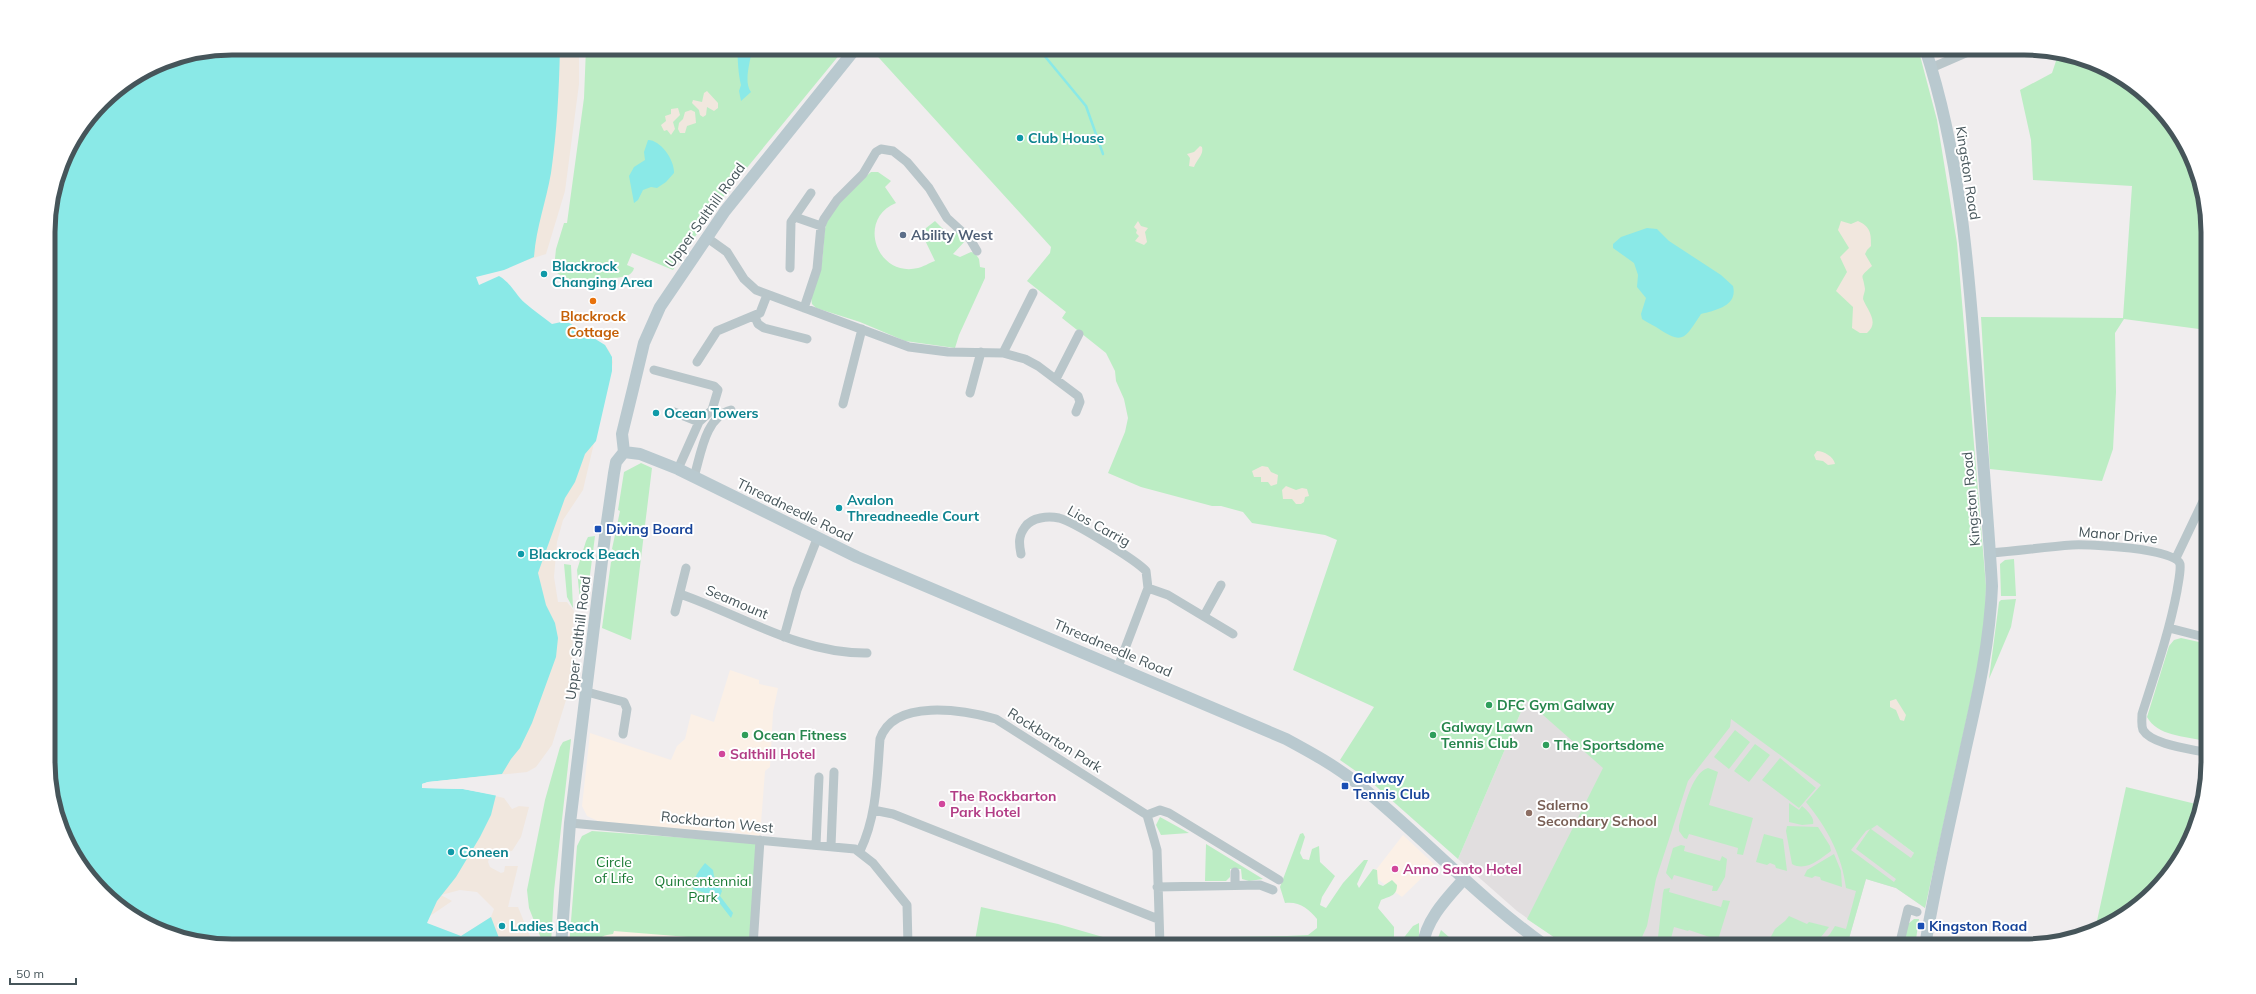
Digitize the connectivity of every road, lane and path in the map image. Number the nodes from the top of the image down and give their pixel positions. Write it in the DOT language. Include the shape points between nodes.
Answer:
graph roads {
  1 [pos="850,55"];
  2 [pos="1926,55"];
  3 [pos="1961,55"];
  4 [pos="1931,68"];
  5 [pos="811,193"];
  6 [pos="795,217"];
  7 [pos="821,226"];
  8 [pos="706,236"];
  9 [pos="977,251"];
  10 [pos="790,268"];
  11 [pos="1033,293"];
  12 [pos="767,295"];
  13 [pos="804,308"];
  14 [pos="755,317"];
  15 [pos="862,329"];
  16 [pos="1079,334"];
  17 [pos="807,338"];
  18 [pos="981,352"];
  19 [pos="1003,353"];
  20 [pos="697,362"];
  21 [pos="654,370"];
  22 [pos="1056,379"];
  23 [pos="970,393"];
  24 [pos="843,404"];
  25 [pos="730,410"];
  26 [pos="674,412"];
  27 [pos="1076,412"];
  28 [pos="699,422"];
  29 [pos="624,452"];
  30 [pos="678,469"];
  31 [pos="694,477"];
  32 [pos="2201,506"];
  33 [pos="817,539"];
  34 [pos="1990,553"];
  35 [pos="1022,554"];
  36 [pos="2176,558"];
  37 [pos="686,568"];
  38 [pos="1221,585"];
  39 [pos="1148,588"];
  40 [pos="680,594"];
  41 [pos="675,612"];
  42 [pos="1204,616"];
  43 [pos="2169,628"];
  44 [pos="1233,634"];
  45 [pos="2201,636"];
  46 [pos="784,637"];
  47 [pos="867,653"];
  48 [pos="1118,667"];
  49 [pos="587,692"];
  50 [pos="623,734"];
  51 [pos="2201,751"];
  52 [pos="834,772"];
  53 [pos="819,777"];
  54 [pos="873,810"];
  55 [pos="1147,815"];
  56 [pos="570,823"];
  57 [pos="760,840"];
  58 [pos="816,845"];
  59 [pos="831,846"];
  60 [pos="860,851"];
  61 [pos="1235,872"];
  62 [pos="1464,879"];
  63 [pos="1278,880"];
  64 [pos="1235,885"];
  65 [pos="1157,887"];
  66 [pos="1274,890"];
  67 [pos="1917,912"];
  68 [pos="1158,919"];
  69 [pos="562,939"];
  70 [pos="753,939"];
  71 [pos="908,939"];
  72 [pos="1160,939"];
  73 [pos="1425,939"];
  74 [pos="1537,939"];
  75 [pos="1901,939"];
  76 [pos="1926,939"];
  1 -- 8 [label="main road, Upper Salthill Road" via="754,172"];
  2 -- 4 [label="main road, Kingston Road"];
  3 -- 4 [label="street"];
  4 -- 34 [label="main road, Kingston Road" via="1948,142 1962,229 1975,354"];
  5 -- 6 [label="street"];
  6 -- 7 [label="street"];
  6 -- 10 [label="street" via="790,229"];
  7 -- 9 [label="street" via="837,200 862,174 876,152 887,149 899,154 907,162 929,188 947,218 970,239"];
  7 -- 13 [label="street" via="817,269"];
  8 -- 12 [label="street" via="727,252 751,287"];
  8 -- 29 [label="main road, Upper Salthill Road" via="650,329 622,434"];
  11 -- 19 [label="street"];
  12 -- 13 [label="street"];
  12 -- 14 [label="street" via="763,308"];
  13 -- 15 [label="street"];
  14 -- 17 [label="street" via="758,324 764,328"];
  14 -- 20 [label="street" via="717,331"];
  15 -- 18 [label="street" via="898,344 918,349"];
  15 -- 24 [label="street"];
  16 -- 22 [label="street"];
  18 -- 19 [label="street"];
  18 -- 23 [label="street"];
  19 -- 22 [label="street" via="1031,362"];
  21 -- 28 [label="street" via="714,386 718,390 712,410"];
  22 -- 27 [label="street" via="1080,398"];
  25 -- 31 [label="street" via="720,413 712,422"];
  26 -- 28 [label="street"];
  28 -- 30 [label="street"];
  29 -- 30 [label="main road, Threadneedle Road" via="640,454"];
  29 -- 49 [label="main road, Upper Salthill Road" via="616,462 612,483"];
  30 -- 31 [label="main road, Threadneedle Road"];
  31 -- 33 [label="main road, Threadneedle Road"];
  32 -- 36 [label="street"];
  33 -- 46 [label="street, Seamount" via="797,590"];
  33 -- 48 [label="main road, Threadneedle Road"];
  34 -- 36 [label="street, Manor Drive" via="2093,545 2158,552"];
  34 -- 76 [label="main road, Kingston Road" via="1992,586 1988,639"];
  35 -- 39 [label="street, Lios Carrig" via="1019,540 1025,526 1040,518 1060,518 1139,564 1146,572"];
  36 -- 43 [label="street" via="2180,563"];
  37 -- 40 [label="street"];
  38 -- 42 [label="street"];
  39 -- 42 [label="street" via="1162,592"];
  39 -- 48 [label="street"];
  40 -- 41 [label="street"];
  40 -- 46 [label="street, Seamount" via="725,610"];
  42 -- 44 [label="street"];
  43 -- 45 [label="street"];
  43 -- 51 [label="street" via="2141,724 2150,737"];
  46 -- 47 [label="street, Seamount" via="814,646"];
  48 -- 62 [label="main road, Threadneedle Road" via="1248,721 1320,758 1357,783"];
  49 -- 50 [label="street" via="624,702 627,709"];
  49 -- 56 [label="main road, Upper Salthill Road"];
  52 -- 59 [label="street"];
  53 -- 58 [label="street"];
  54 -- 55 [label="street, Rockbarton Park" via="883,730 898,717 927,710 946,710 968,712 999,721"];
  54 -- 60 [label="street, Rockbarton Park" via="870,829"];
  54 -- 68 [label="street" via="899,816"];
  55 -- 63 [label="street" via="1160,810 1169,813"];
  55 -- 65 [label="street" via="1155,840"];
  56 -- 57 [label="street, Rockbarton West"];
  56 -- 69 [label="main road, Upper Salthill Road"];
  57 -- 58 [label="street, Rockbarton West"];
  57 -- 70 [label="street"];
  58 -- 59 [label="street, Rockbarton West"];
  59 -- 60 [label="street, Rockbarton West"];
  60 -- 71 [label="street" via="873,862 907,905"];
  61 -- 64 [label="street"];
  62 -- 73 [label="main road" via="1429,925"];
  62 -- 74 [label="main road, Threadneedle Road"];
  64 -- 65 [label="street"];
  64 -- 66 [label="street" via="1260,885"];
  65 -- 68 [label="street"];
  67 -- 75 [label="street" via="1908,909"];
  68 -- 72 [label="street"];
}
